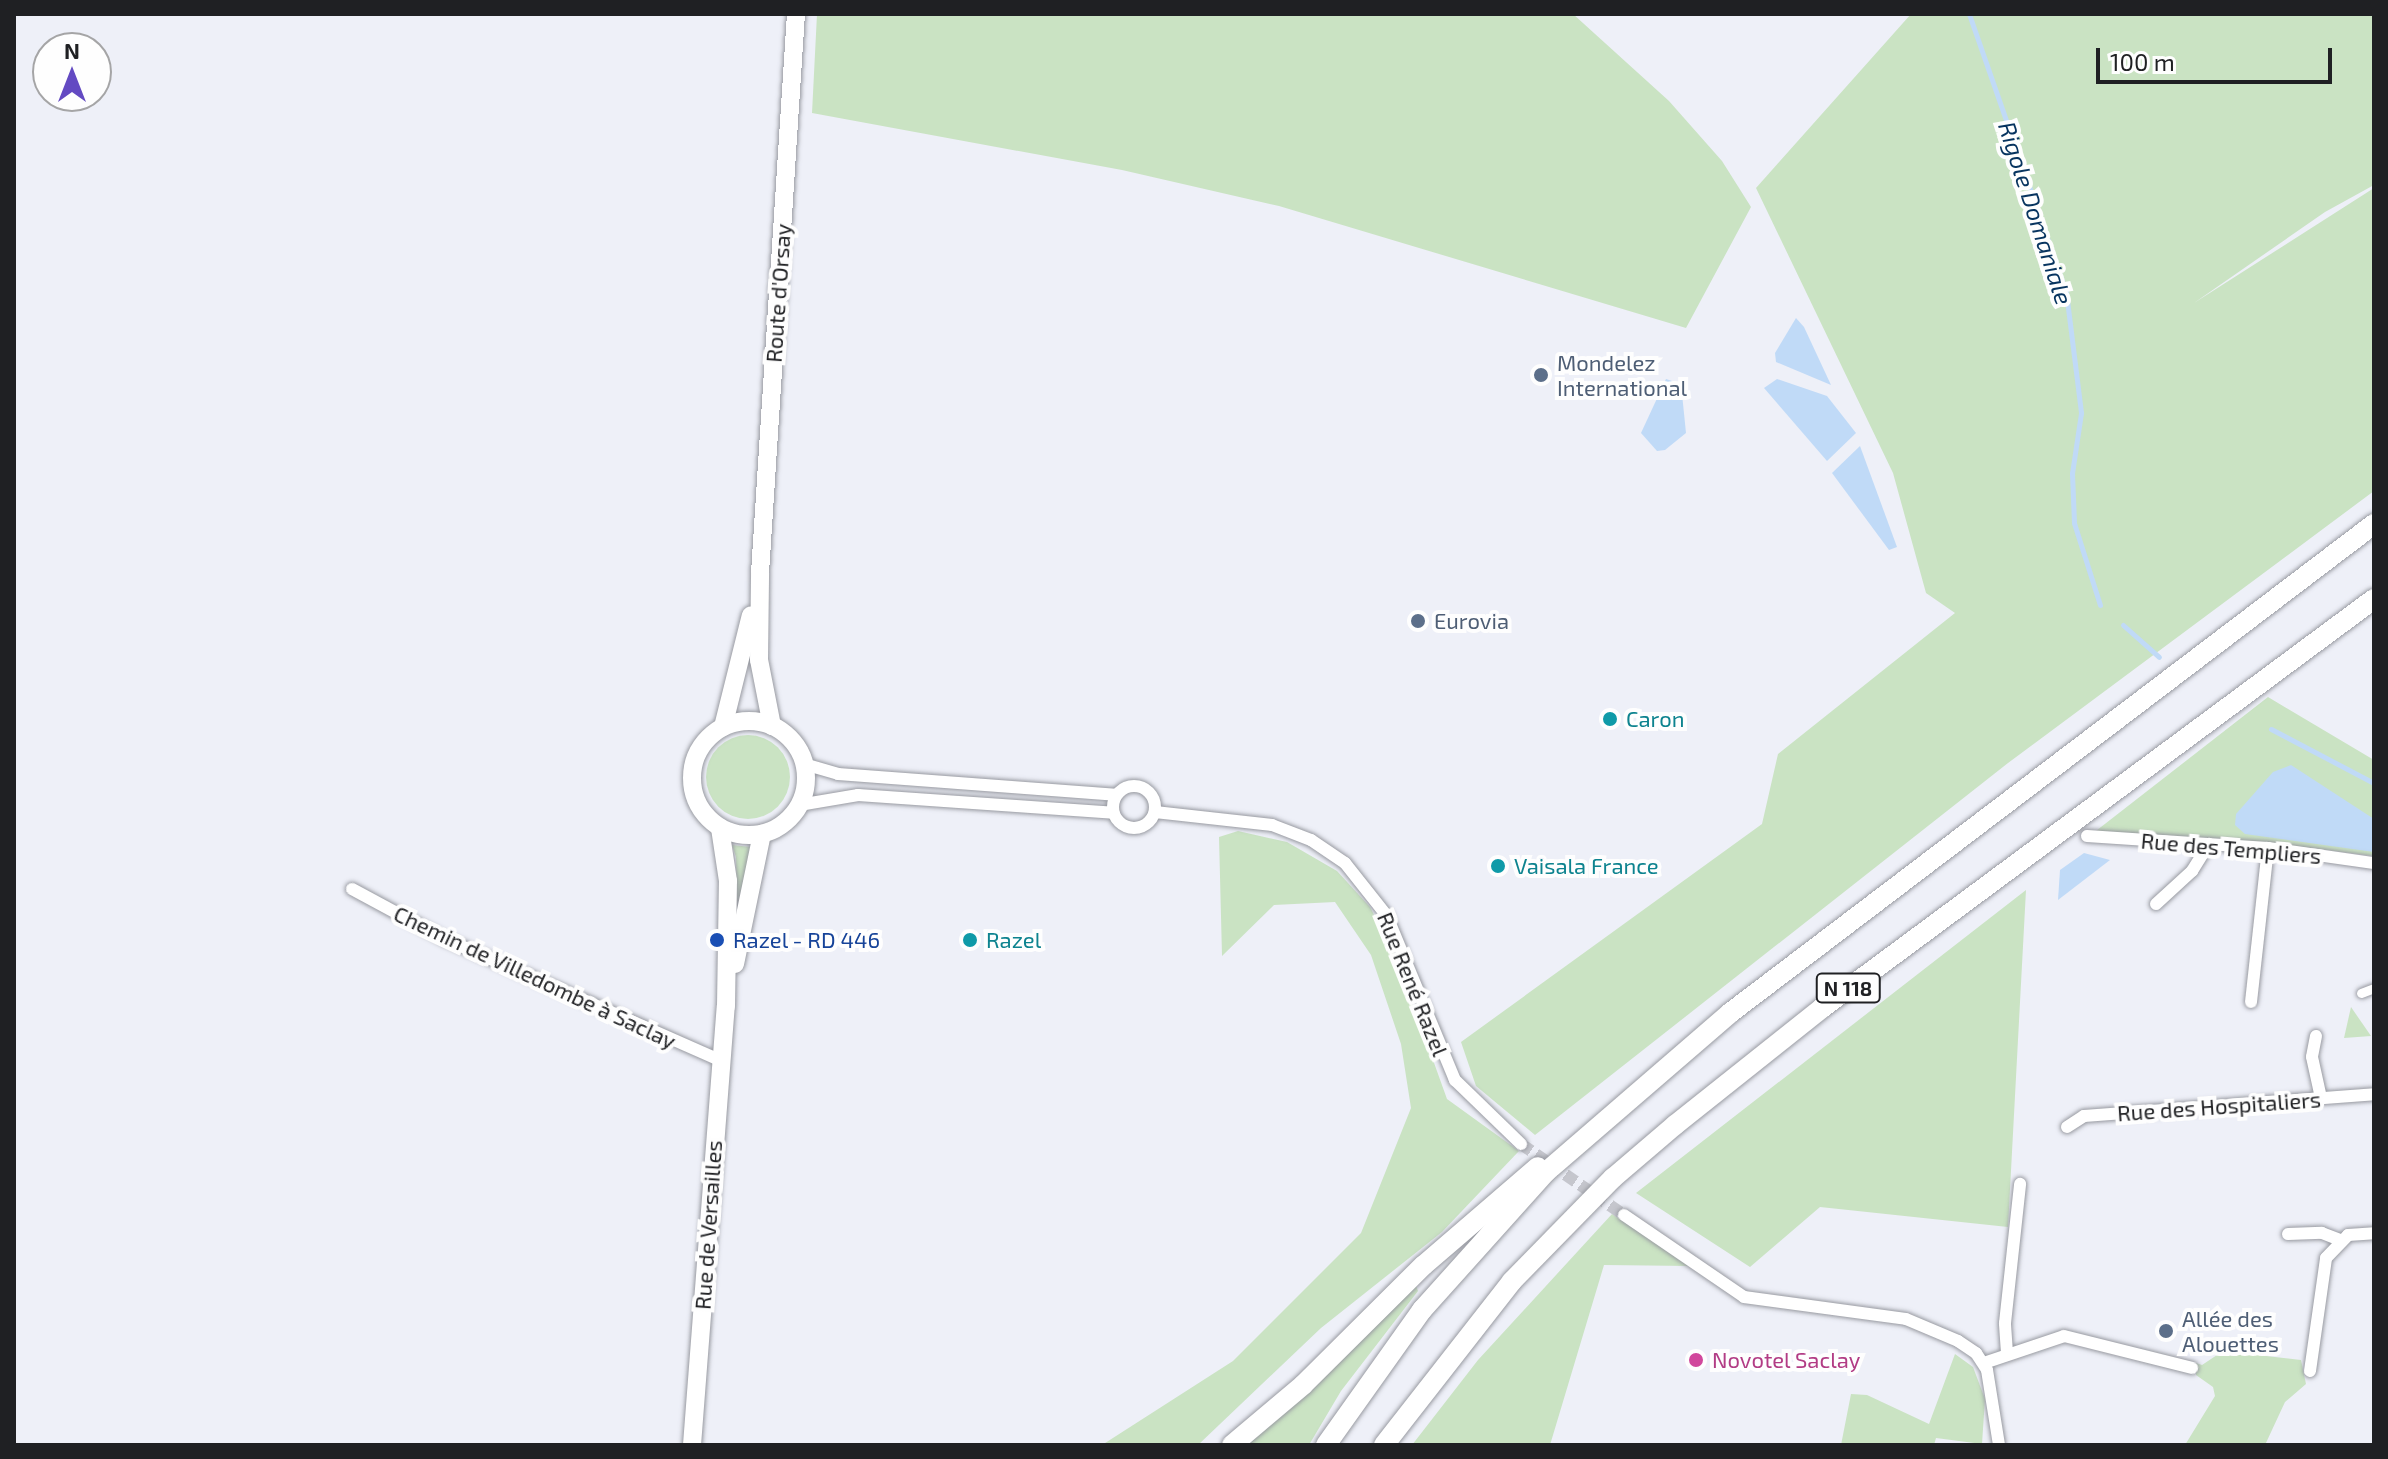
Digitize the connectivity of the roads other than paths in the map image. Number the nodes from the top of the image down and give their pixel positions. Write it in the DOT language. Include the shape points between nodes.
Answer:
graph roads {
  1 [pos="796,14"];
  2 [pos="2374,524"];
  3 [pos="760,573"];
  4 [pos="2374,599"];
  5 [pos="772,726"];
  6 [pos="723,727"];
  7 [pos="804,764"];
  8 [pos="1115,795"];
  9 [pos="799,805"];
  10 [pos="1155,812"];
  11 [pos="1113,813"];
  12 [pos="720,828"];
  13 [pos="762,834"];
  14 [pos="2087,836"];
  15 [pos="2209,844"];
  16 [pos="2268,848"];
  17 [pos="2374,863"];
  18 [pos="352,889"];
  19 [pos="2156,904"];
  20 [pos="2374,988"];
  21 [pos="2361,993"];
  22 [pos="2251,1002"];
  23 [pos="726,1006"];
  24 [pos="2316,1036"];
  25 [pos="721,1061"];
  26 [pos="2374,1094"];
  27 [pos="2321,1098"];
  28 [pos="2067,1127"];
  29 [pos="1521,1144"];
  30 [pos="1564,1157"];
  31 [pos="2020,1184"];
  32 [pos="1624,1215"];
  33 [pos="2374,1233"];
  34 [pos="2288,1234"];
  35 [pos="2340,1240"];
  36 [pos="2007,1353"];
  37 [pos="1984,1363"];
  38 [pos="2192,1368"];
  39 [pos="2310,1371"];
  40 [pos="692,1445"];
  41 [pos="1232,1445"];
  42 [pos="1326,1445"];
  43 [pos="1384,1445"];
  44 [pos="1999,1445"];
  1 -- 3 [label="main road, Route d'Orsay"];
  2 -- 30 [label="highway, N 118" via="1730,1013"];
  3 -- 5 [label="main road, Route d'Orsay" via="759,660"];
  3 -- 6 [label="main road, Route d'Orsay"];
  4 -- 43 [label="highway, N 118" via="1822,1008 1675,1125 1613,1178 1512,1281"];
  5 -- 6 [label="main road" via="739,722"];
  5 -- 7 [label="main road" via="792,741"];
  6 -- 12 [label="main road" via="700,748 691,777 698,806"];
  7 -- 8 [label="street" via="838,774"];
  7 -- 9 [label="main road"];
  8 -- 10 [label="street" via="1130,786 1143,788 1153,798"];
  8 -- 11 [label="street"];
  9 -- 11 [label="street, Rue René Razel" via="858,795"];
  9 -- 13 [label="main road" via="778,828"];
  10 -- 11 [label="street, Rue René Razel" via="1146,825 1135,829 1119,823"];
  10 -- 29 [label="street, Rue René Razel" via="1272,825 1311,840 1345,863 1371,889 1387,916 1455,1080"];
  12 -- 13 [label="main road"];
  12 -- 23 [label="main road, Rue de Versailles" via="728,881"];
  13 -- 23 [label="main road, Rue de Versailles"];
  14 -- 15 [label="street, Rue des Templiers"];
  15 -- 16 [label="street, Rue des Templiers"];
  15 -- 19 [label="street" via="2192,871"];
  16 -- 17 [label="street, Rue des Templiers"];
  16 -- 22 [label="street"];
  18 -- 25 [label="street, Chemin de Villedombe à Saclay" via="458,945"];
  20 -- 21 [label="street"];
  23 -- 25 [label="main road, Rue de Versailles"];
  24 -- 27 [label="street" via="2312,1057"];
  25 -- 40 [label="main road, Rue de Versailles"];
  26 -- 27 [label="street, Rue des Hospitaliers"];
  27 -- 28 [label="street, Rue des Hospitaliers" via="2084,1116"];
  30 -- 41 [label="highway" via="1531,1170"];
  30 -- 42 [label="highway, N 118" via="1491,1229 1422,1310"];
  31 -- 36 [label="street" via="2005,1323"];
  32 -- 37 [label="street" via="1744,1297 1906,1319 1958,1341"];
  33 -- 35 [label="street"];
  34 -- 35 [label="street" via="2322,1233"];
  35 -- 39 [label="street" via="2323,1269"];
  36 -- 37 [label="street"];
  36 -- 38 [label="street" via="2074,1336"];
  37 -- 44 [label="street" via="1994,1395"];
}
